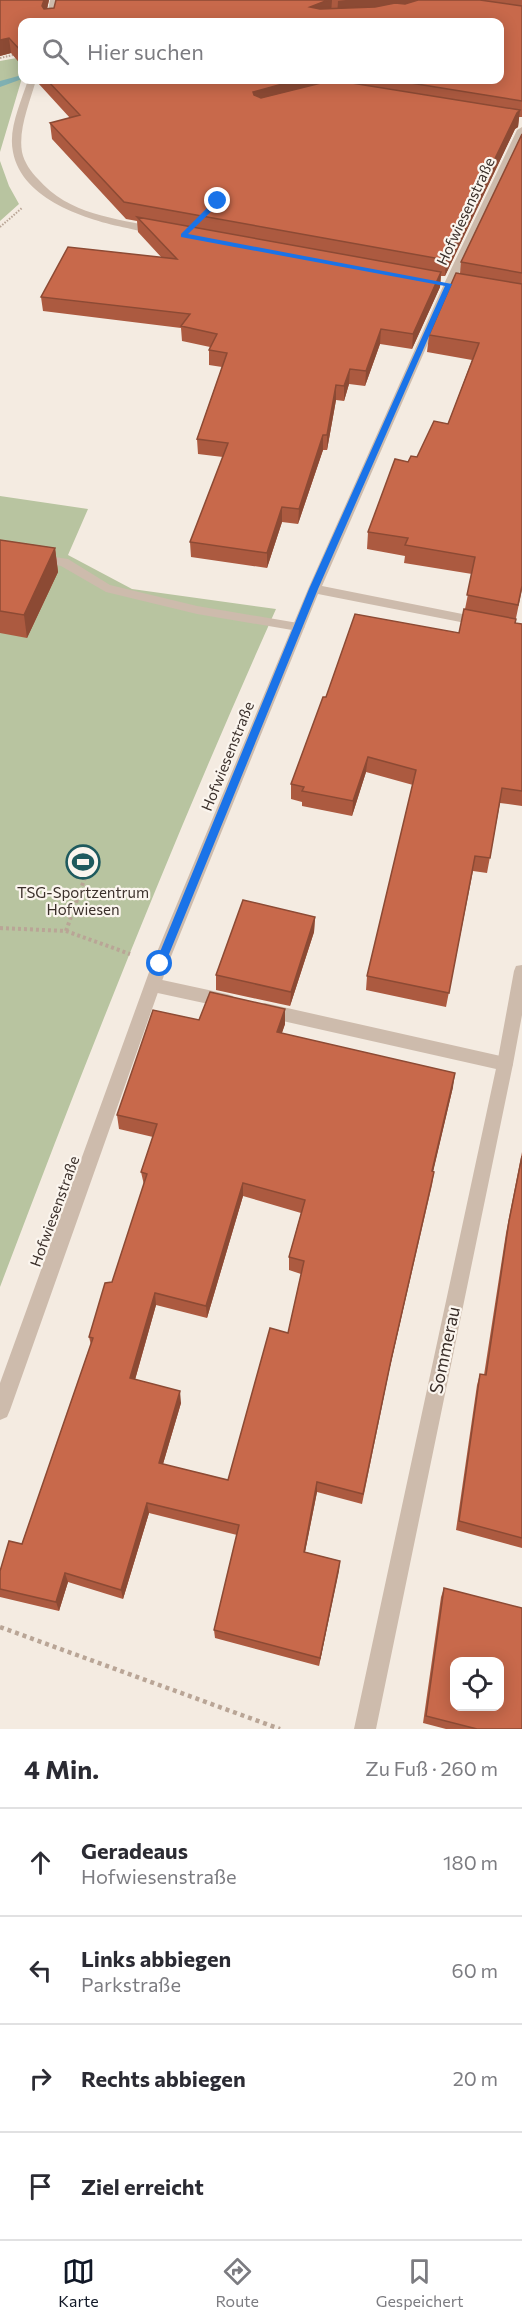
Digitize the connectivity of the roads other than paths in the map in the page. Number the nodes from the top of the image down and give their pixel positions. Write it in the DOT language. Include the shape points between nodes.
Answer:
graph roads {
  1 [pos="54,0"];
  2 [pos="51,18"];
  3 [pos="32,84"];
  4 [pos="522,130"];
  5 [pos="162,231"];
  6 [pos="0,553"];
  7 [pos="314,589"];
  8 [pos="298,627"];
  9 [pos="522,630"];
  10 [pos="522,971"];
  11 [pos="153,985"];
  12 [pos="505,1064"];
  13 [pos="0,1410"];
  14 [pos="365,1729"];
  1 -- 2 [label="street"];
  3 -- 5 [label="street" via="17,153 42,192 67,209"];
  4 -- 7 [label="street, Hofwiesenstraße"];
  6 -- 8 [label="street" via="64,562 117,591 197,610"];
  7 -- 8 [label="street, Hofwiesenstraße"];
  7 -- 9 [label="street"];
  8 -- 11 [label="street, Hofwiesenstraße"];
  10 -- 12 [label="street, Sommerau"];
  11 -- 12 [label="street"];
  11 -- 13 [label="street, Hofwiesenstraße"];
  12 -- 14 [label="street, Sommerau"];
}
